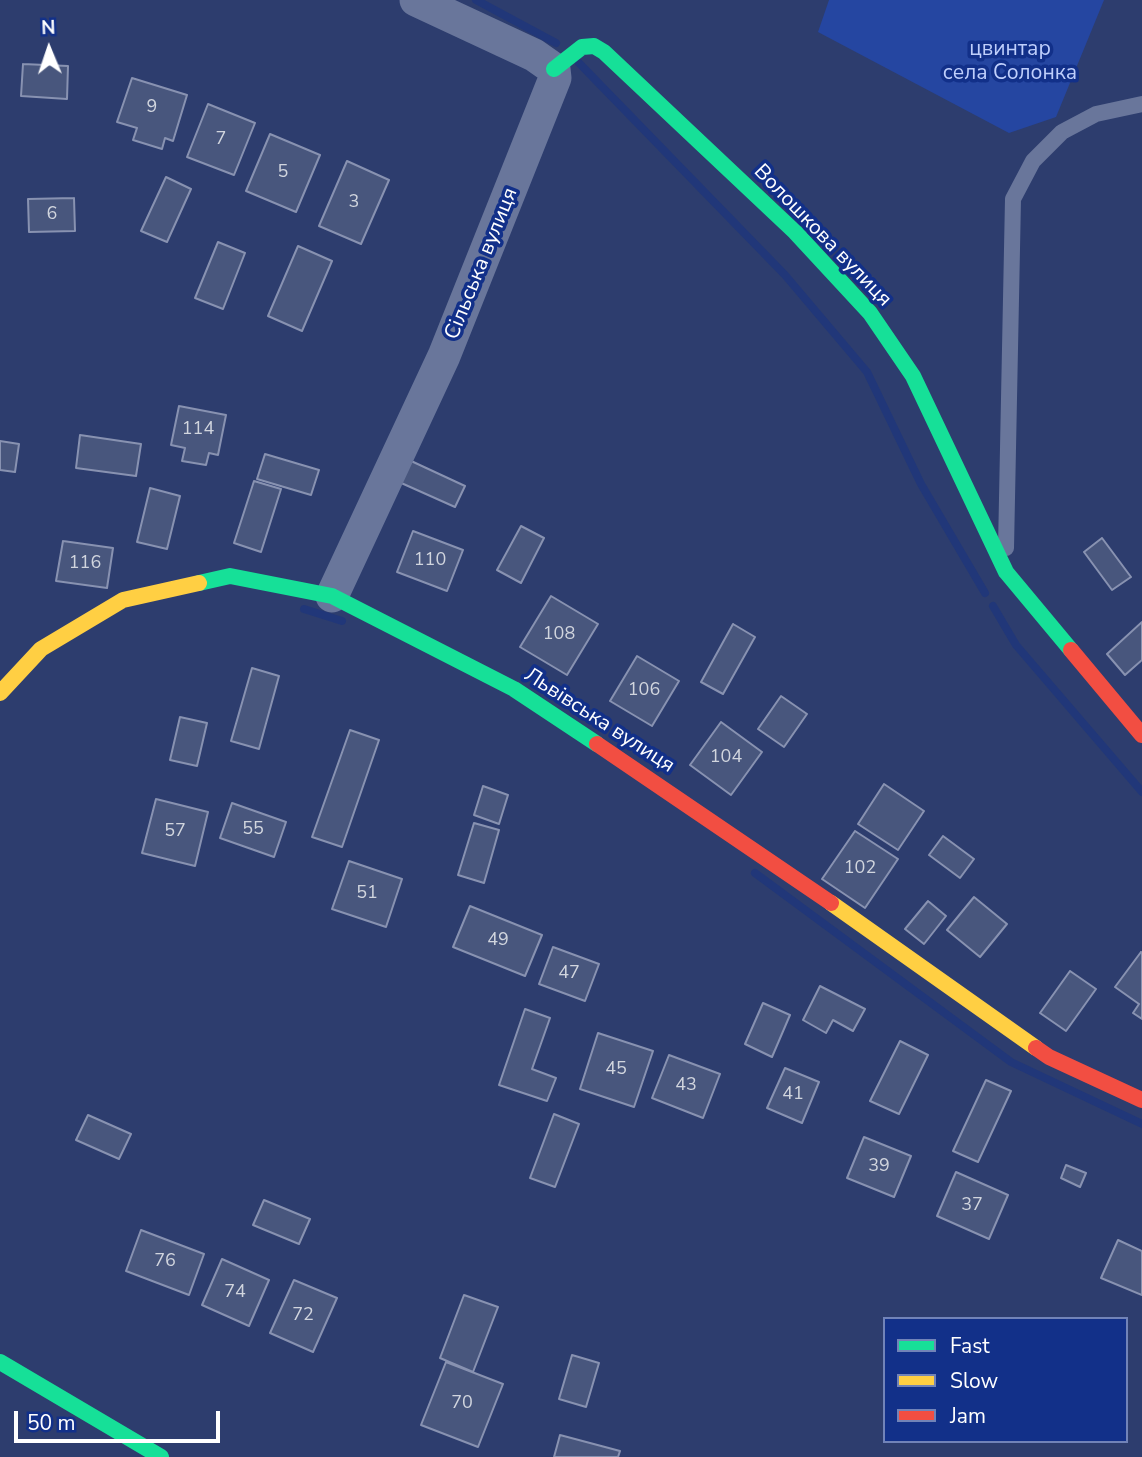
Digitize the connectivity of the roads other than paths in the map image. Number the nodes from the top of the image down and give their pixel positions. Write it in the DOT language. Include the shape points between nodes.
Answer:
graph roads {
  1 [pos="416,0"];
  2 [pos="554,69"];
  3 [pos="1142,104"];
  4 [pos="1006,572"];
  5 [pos="332,596"];
  6 [pos="0,694"];
  7 [pos="1142,736"];
  8 [pos="1142,1100"];
  9 [pos="0,1362"];
  10 [pos="162,1457"];
  1 -- 2 [label="street" via="534,55"];
  2 -- 4 [label="street, Волошкова вулиця" via="582,47 594,46 604,52 795,233 870,313 913,376"];
  2 -- 5 [label="street, Сільська вулиця" via="551,92 444,356"];
  3 -- 4 [label="lane" via="1096,114 1062,132 1032,161 1013,199"];
  4 -- 7 [label="street, Волошкова вулиця"];
  5 -- 6 [label="street, Львівська вулиця" via="230,576 122,600 41,649"];
  5 -- 8 [label="street, Львівська вулиця" via="514,689 688,803 1049,1057"];
  9 -- 10 [label="street"];
}
